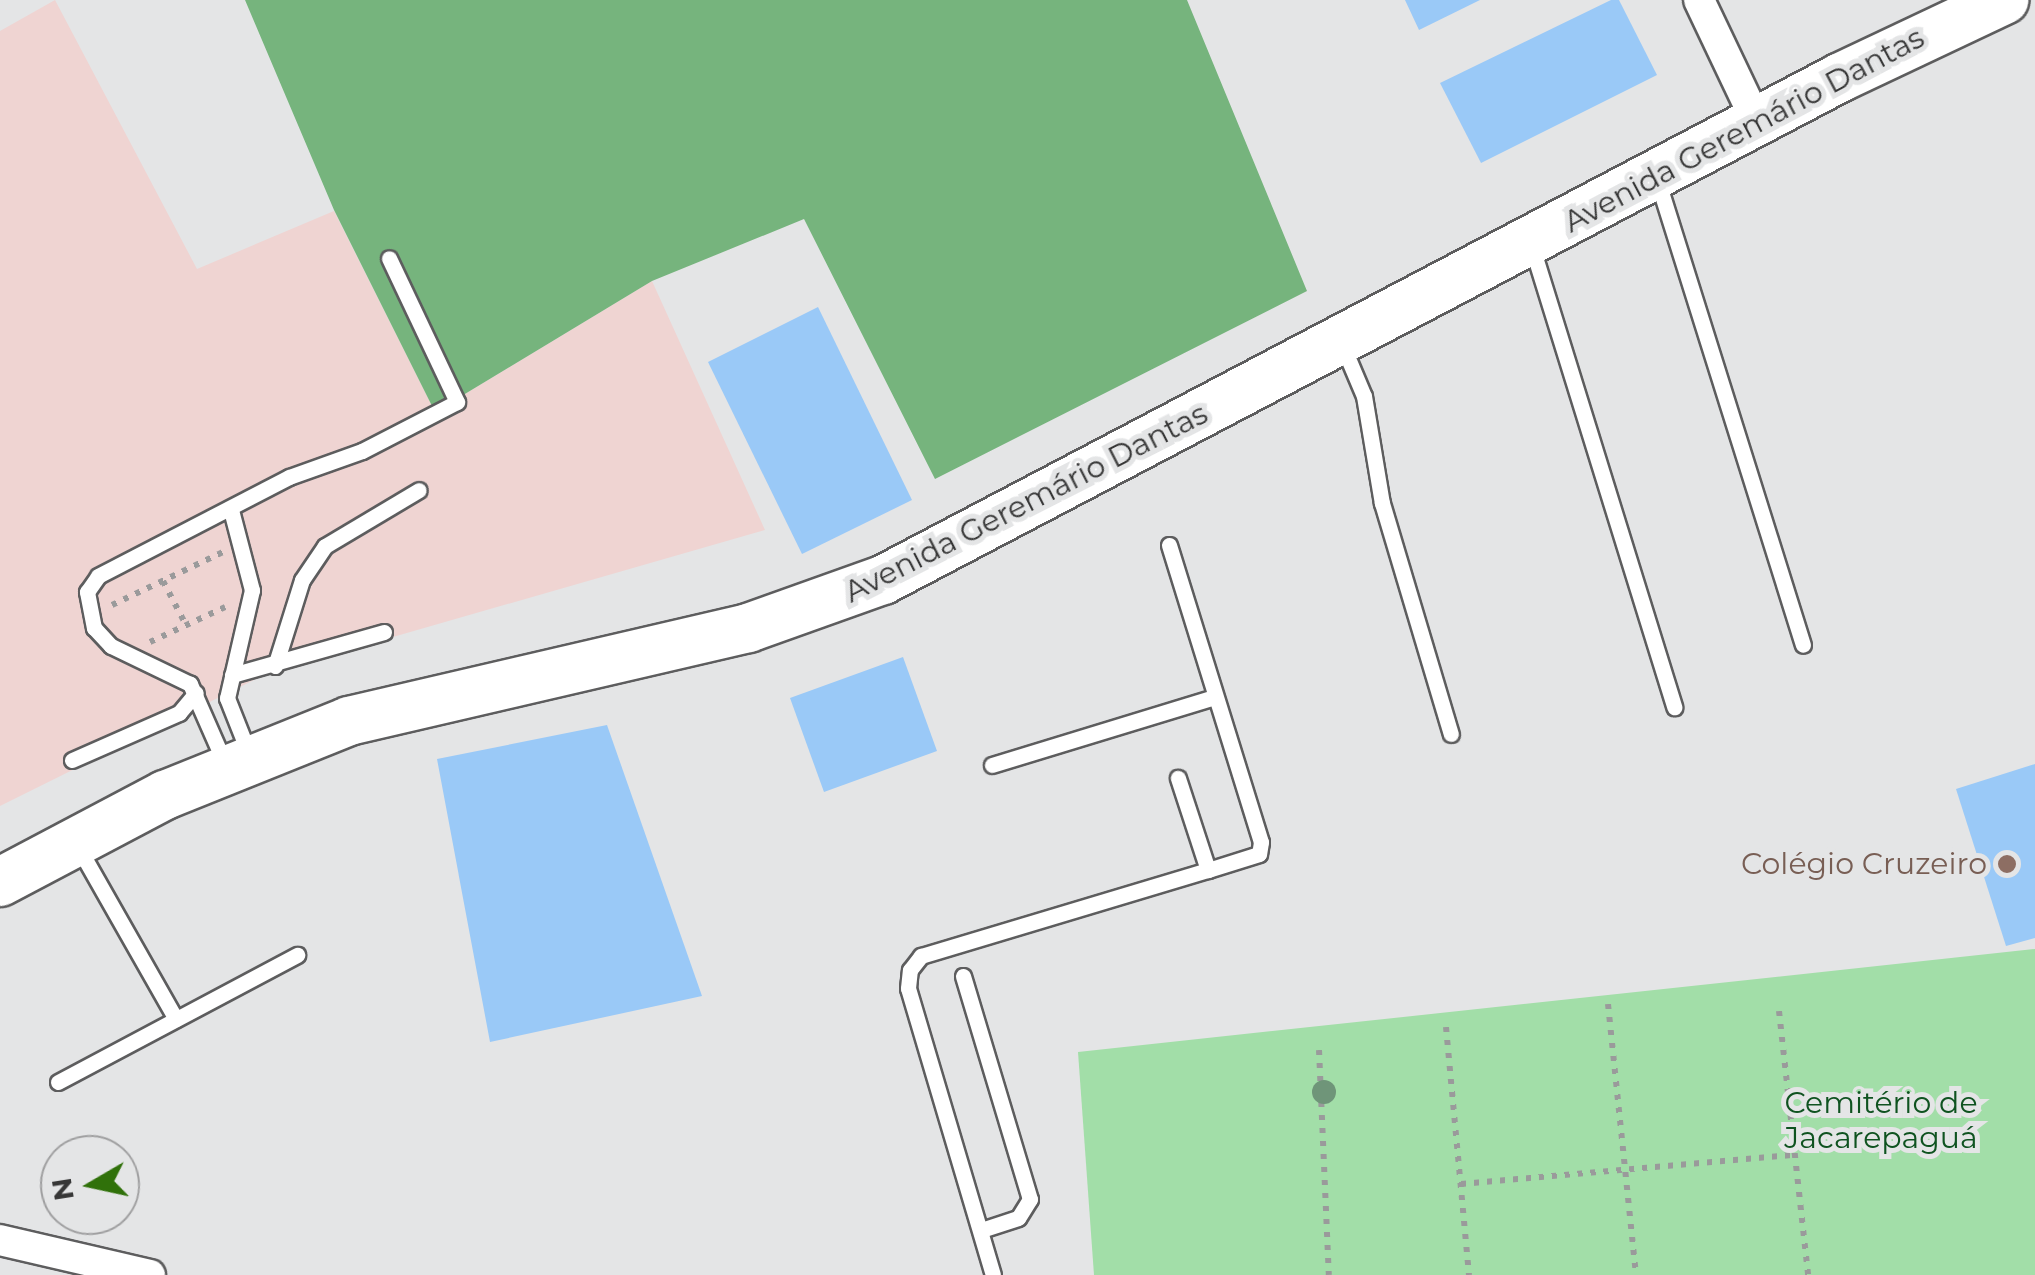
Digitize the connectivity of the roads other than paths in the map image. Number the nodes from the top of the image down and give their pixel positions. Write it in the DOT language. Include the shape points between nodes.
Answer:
graph roads {
  1 [pos="1699,0"];
  2 [pos="2004,0"];
  3 [pos="1758,124"];
  4 [pos="1657,179"];
  5 [pos="1530,240"];
  6 [pos="390,258"];
  7 [pos="1340,340"];
  8 [pos="419,490"];
  9 [pos="231,510"];
  10 [pos="1168,545"];
  11 [pos="384,632"];
  12 [pos="1803,645"];
  13 [pos="276,666"];
  14 [pos="232,674"];
  15 [pos="1214,697"];
  16 [pos="227,698"];
  17 [pos="200,701"];
  18 [pos="1674,707"];
  19 [pos="1451,734"];
  20 [pos="72,760"];
  21 [pos="239,762"];
  22 [pos="992,765"];
  23 [pos="1178,778"];
  24 [pos="76,842"];
  25 [pos="1208,870"];
  26 [pos="0,882"];
  27 [pos="296,956"];
  28 [pos="963,976"];
  29 [pos="176,1019"];
  30 [pos="58,1082"];
  31 [pos="981,1230"];
  32 [pos="0,1240"];
  33 [pos="150,1275"];
  34 [pos="994,1275"];
  1 -- 3 [label="street"];
  2 -- 3 [label="main road, Avenida Geremário Dantas"];
  3 -- 4 [label="main road, Avenida Geremário Dantas"];
  4 -- 5 [label="main road, Avenida Geremário Dantas"];
  4 -- 12 [label="lane"];
  5 -- 7 [label="main road, Avenida Geremário Dantas"];
  5 -- 18 [label="lane"];
  6 -- 9 [label="lane" via="457,402"];
  7 -- 19 [label="lane" via="1364,396 1382,503"];
  7 -- 21 [label="main road, Avenida Geremário Dantas" via="820,607 349,721"];
  8 -- 13 [label="lane" via="325,546 302,580"];
  9 -- 14 [label="lane" via="252,590"];
  9 -- 17 [label="lane" via="98,576 88,592 94,628 112,646 190,684"];
  10 -- 15 [label="lane"];
  11 -- 13 [label="lane"];
  13 -- 14 [label="lane"];
  14 -- 16 [label="lane"];
  15 -- 22 [label="lane"];
  15 -- 25 [label="lane" via="1260,842 1259,854"];
  16 -- 17 [label="lane"];
  16 -- 21 [label="lane"];
  17 -- 20 [label="lane"];
  17 -- 21 [label="lane"];
  21 -- 24 [label="main road, Avenida Geremário Dantas"];
  23 -- 25 [label="lane"];
  24 -- 26 [label="main road, Avenida Geremário Dantas"];
  24 -- 29 [label="lane"];
  25 -- 31 [label="lane" via="921,956 910,970 908,988"];
  27 -- 29 [label="lane"];
  28 -- 31 [label="lane" via="1030,1199 1018,1218"];
  29 -- 30 [label="lane"];
  31 -- 34 [label="lane"];
  32 -- 33 [label="street"];
}
